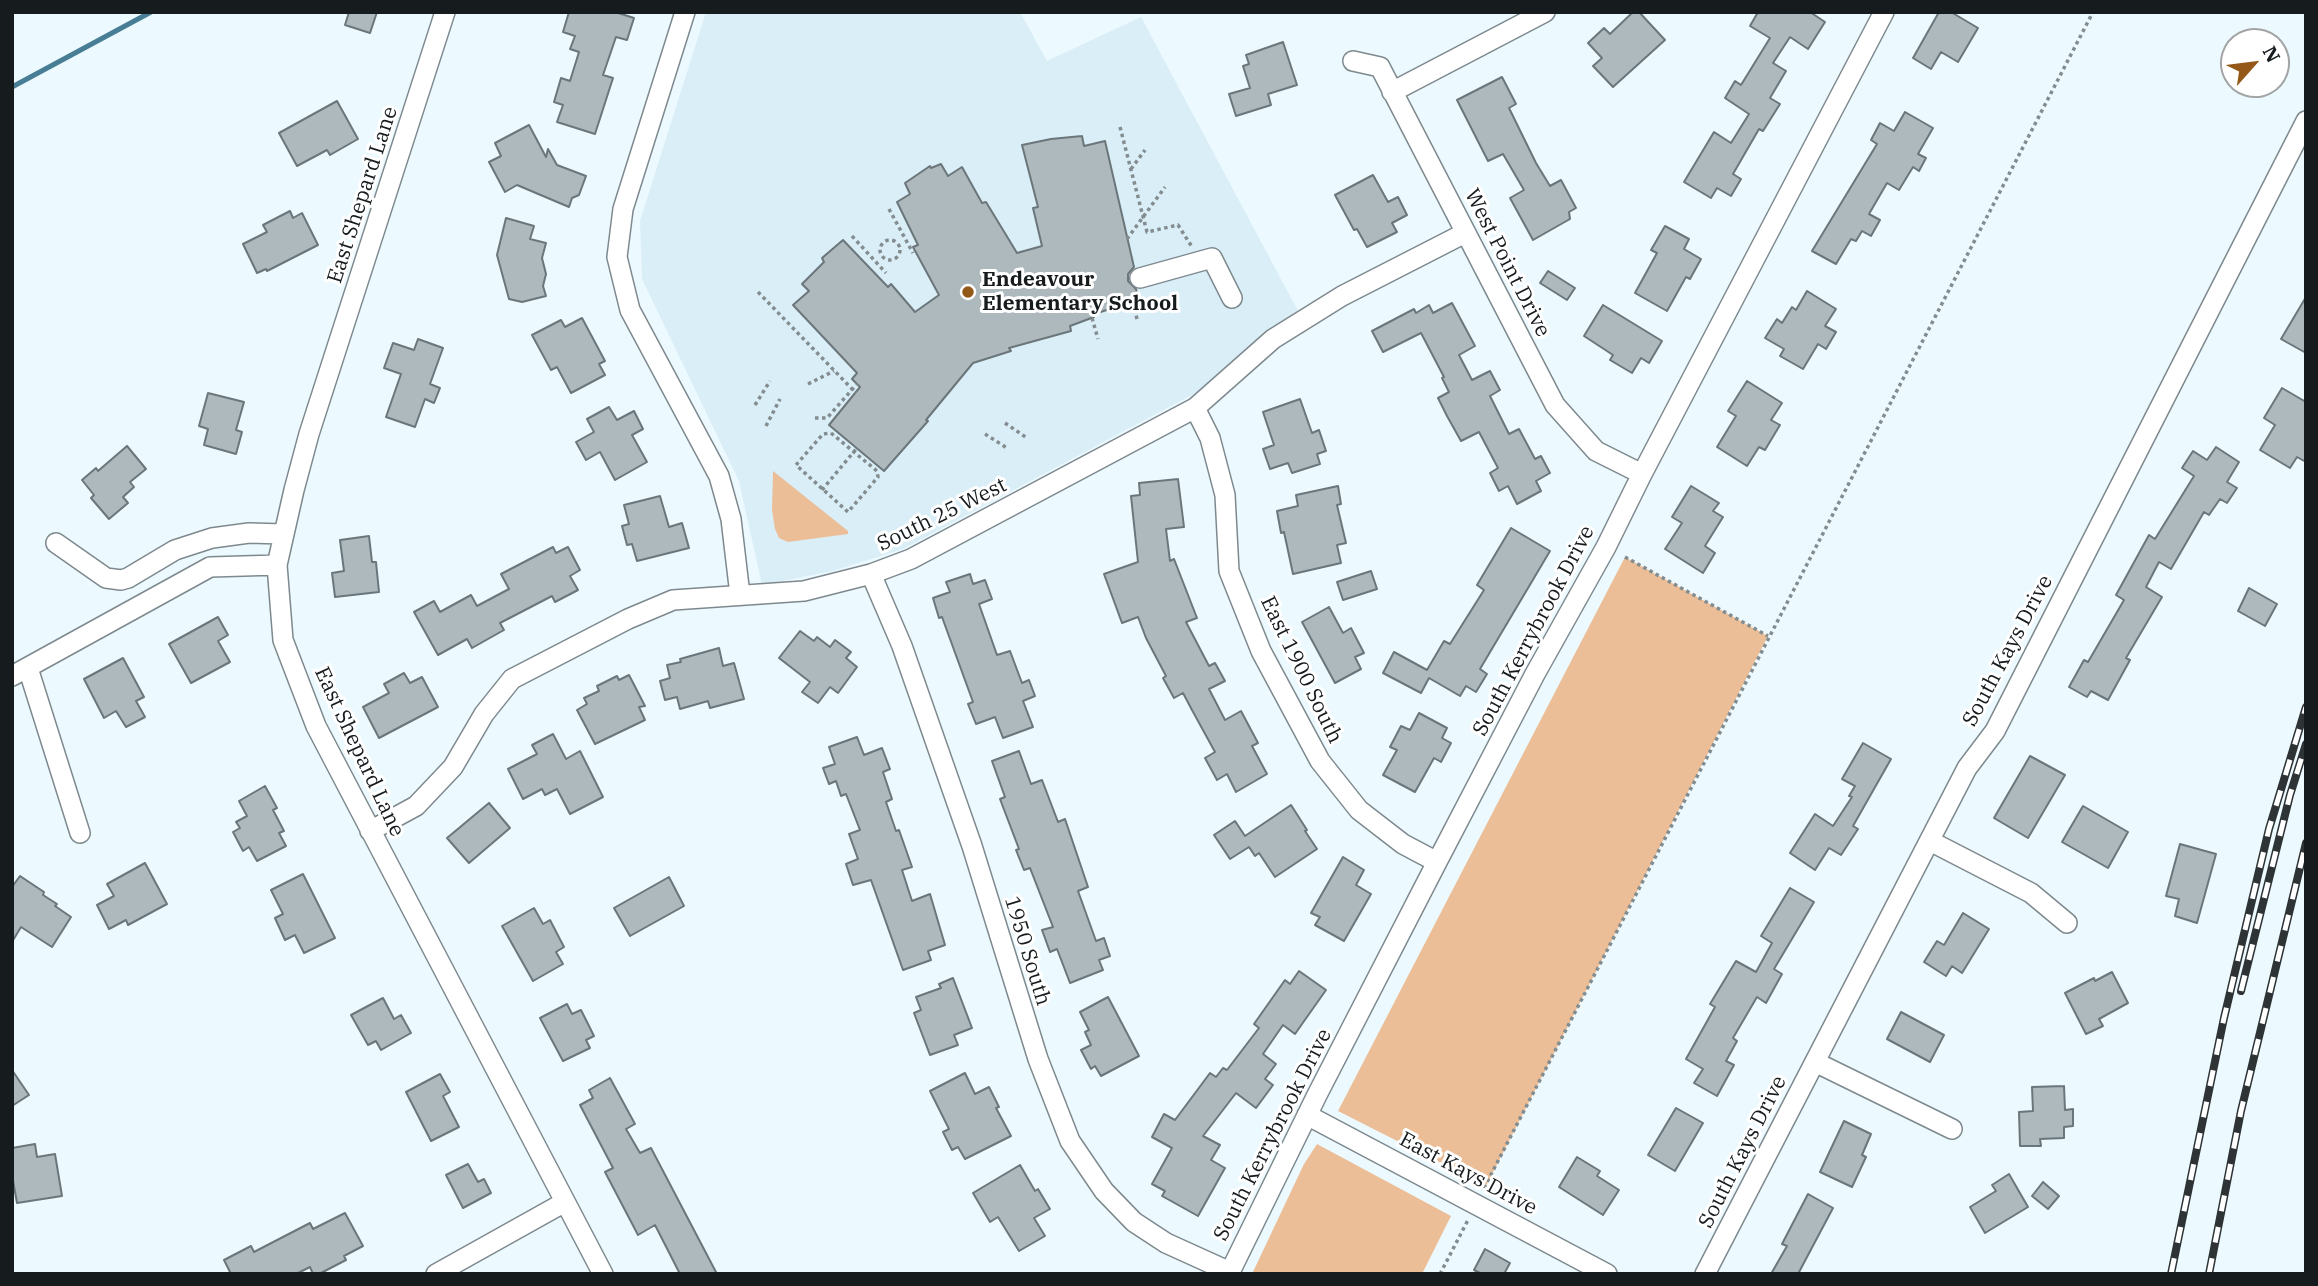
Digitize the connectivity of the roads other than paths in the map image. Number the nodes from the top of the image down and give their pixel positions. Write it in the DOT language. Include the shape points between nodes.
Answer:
graph roads {
  1 [pos="445,12"];
  2 [pos="685,12"];
  3 [pos="1545,12"];
  4 [pos="1884,12"];
  5 [pos="1353,61"];
  6 [pos="1392,92"];
  7 [pos="2306,121"];
  8 [pos="1465,233"];
  9 [pos="1140,278"];
  10 [pos="1232,298"];
  11 [pos="1195,408"];
  12 [pos="1642,474"];
  13 [pos="284,534"];
  14 [pos="56,543"];
  15 [pos="277,565"];
  16 [pos="871,574"];
  17 [pos="740,595"];
  18 [pos="20,672"];
  19 [pos="370,831"];
  20 [pos="80,832"];
  21 [pos="1930,841"];
  22 [pos="1437,862"];
  23 [pos="2067,923"];
  24 [pos="1815,1062"];
  25 [pos="1307,1115"];
  26 [pos="1952,1129"];
  27 [pos="565,1202"];
  28 [pos="1229,1273"];
  29 [pos="436,1274"];
  30 [pos="603,1274"];
  31 [pos="1607,1274"];
  32 [pos="1705,1274"];
  1 -- 13 [label="street, East Shepard Lane" via="309,434"];
  2 -- 17 [label="street" via="623,209 617,257 630,310 719,476 731,519"];
  3 -- 6 [label="street"];
  4 -- 12 [label="street, South Kerrybrook Drive"];
  5 -- 6 [label="street, West Point Drive" via="1380,67"];
  6 -- 8 [label="street, West Point Drive"];
  7 -- 21 [label="street, South Kays Drive" via="1995,731 1968,768"];
  8 -- 11 [label="street, South 25 West" via="1342,296 1273,339"];
  8 -- 12 [label="street, West Point Drive" via="1555,405 1596,451"];
  9 -- 10 [label="street" via="1212,258"];
  11 -- 16 [label="street, South 25 West" via="911,559"];
  11 -- 22 [label="street, East 1900 South" via="1210,438 1225,495 1228,571 1261,651 1320,761 1359,810 1403,844"];
  12 -- 22 [label="street, South Kerrybrook Drive"];
  13 -- 14 [label="street" via="212,538 175,550 121,580 106,578"];
  13 -- 15 [label="street, East Shepard Lane"];
  15 -- 18 [label="street" via="210,566"];
  15 -- 19 [label="street, East Shepard Lane" via="284,640 317,726"];
  16 -- 17 [label="street, South 25 West" via="804,592"];
  16 -- 28 [label="street, 1950 South" via="902,646 972,846 1033,1047 1070,1141 1104,1191 1134,1222"];
  17 -- 19 [label="street, South 25 West" via="673,600 512,679 484,714 453,767 416,806"];
  18 -- 20 [label="street"];
  19 -- 27 [label="street, East Shepard Lane"];
  21 -- 23 [label="street" via="2031,893"];
  21 -- 24 [label="street, South Kays Drive"];
  22 -- 25 [label="street, South Kerrybrook Drive"];
  24 -- 26 [label="street"];
  24 -- 32 [label="street, South Kays Drive"];
  25 -- 28 [label="street, South Kerrybrook Drive"];
  25 -- 31 [label="street, East Kays Drive"];
  27 -- 29 [label="street"];
  27 -- 30 [label="street, East Shepard Lane"];
}
